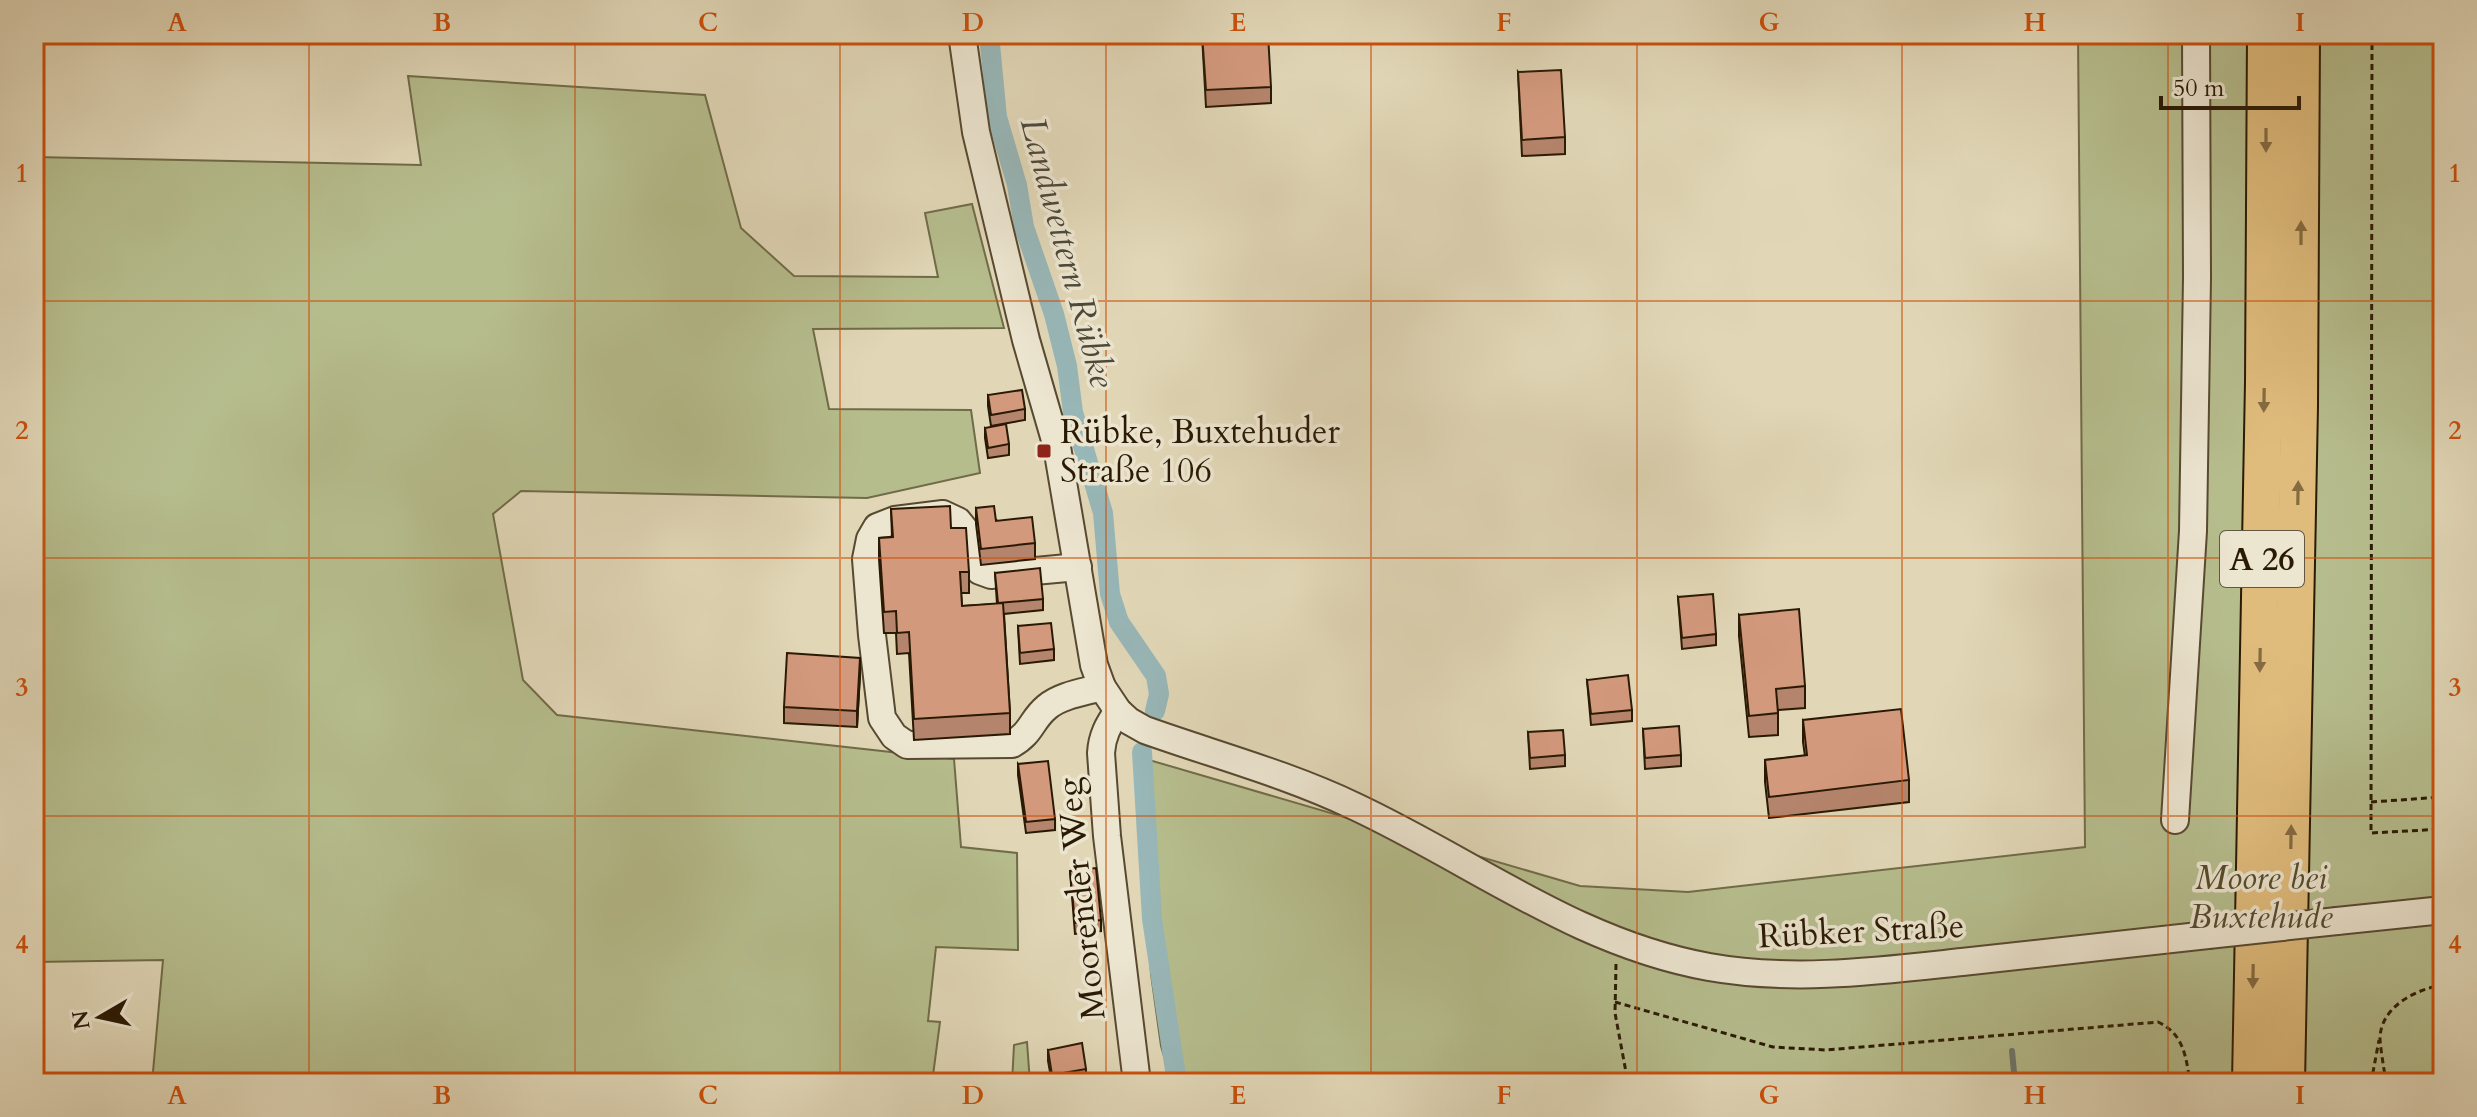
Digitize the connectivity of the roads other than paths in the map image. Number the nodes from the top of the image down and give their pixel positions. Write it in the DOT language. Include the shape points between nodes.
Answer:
graph roads {
  1 [pos="962,34"];
  2 [pos="2196,34"];
  3 [pos="2266,34"];
  4 [pos="2301,34"];
  5 [pos="1078,567"];
  6 [pos="1102,687"];
  7 [pos="1118,711"];
  8 [pos="2175,820"];
  9 [pos="2443,910"];
  10 [pos="1137,1083"];
  11 [pos="2251,1083"];
  12 [pos="2286,1083"];
  1 -- 5 [label="street" via="976,132 1057,447"];
  2 -- 8 [label="street" via="2193,531"];
  3 -- 11 [label="highway, A 26, one-way"];
  12 -- 4 [label="highway, A 26, one-way"];
  5 -- 6 [label="street"];
  5 -- 6 [label="street" via="991,575 980,571 970,536 958,521 943,514 877,527 866,559 882,718 907,745 1012,744 1025,737 1047,707"];
  6 -- 7 [label="street"];
  7 -- 9 [label="street, Rübker Straße, bridge" via="1145,730 1353,805 1531,903 1621,944 1742,973 1882,970"];
  7 -- 10 [label="street, Moorender Weg" via="1108,725 1101,753"];
}
